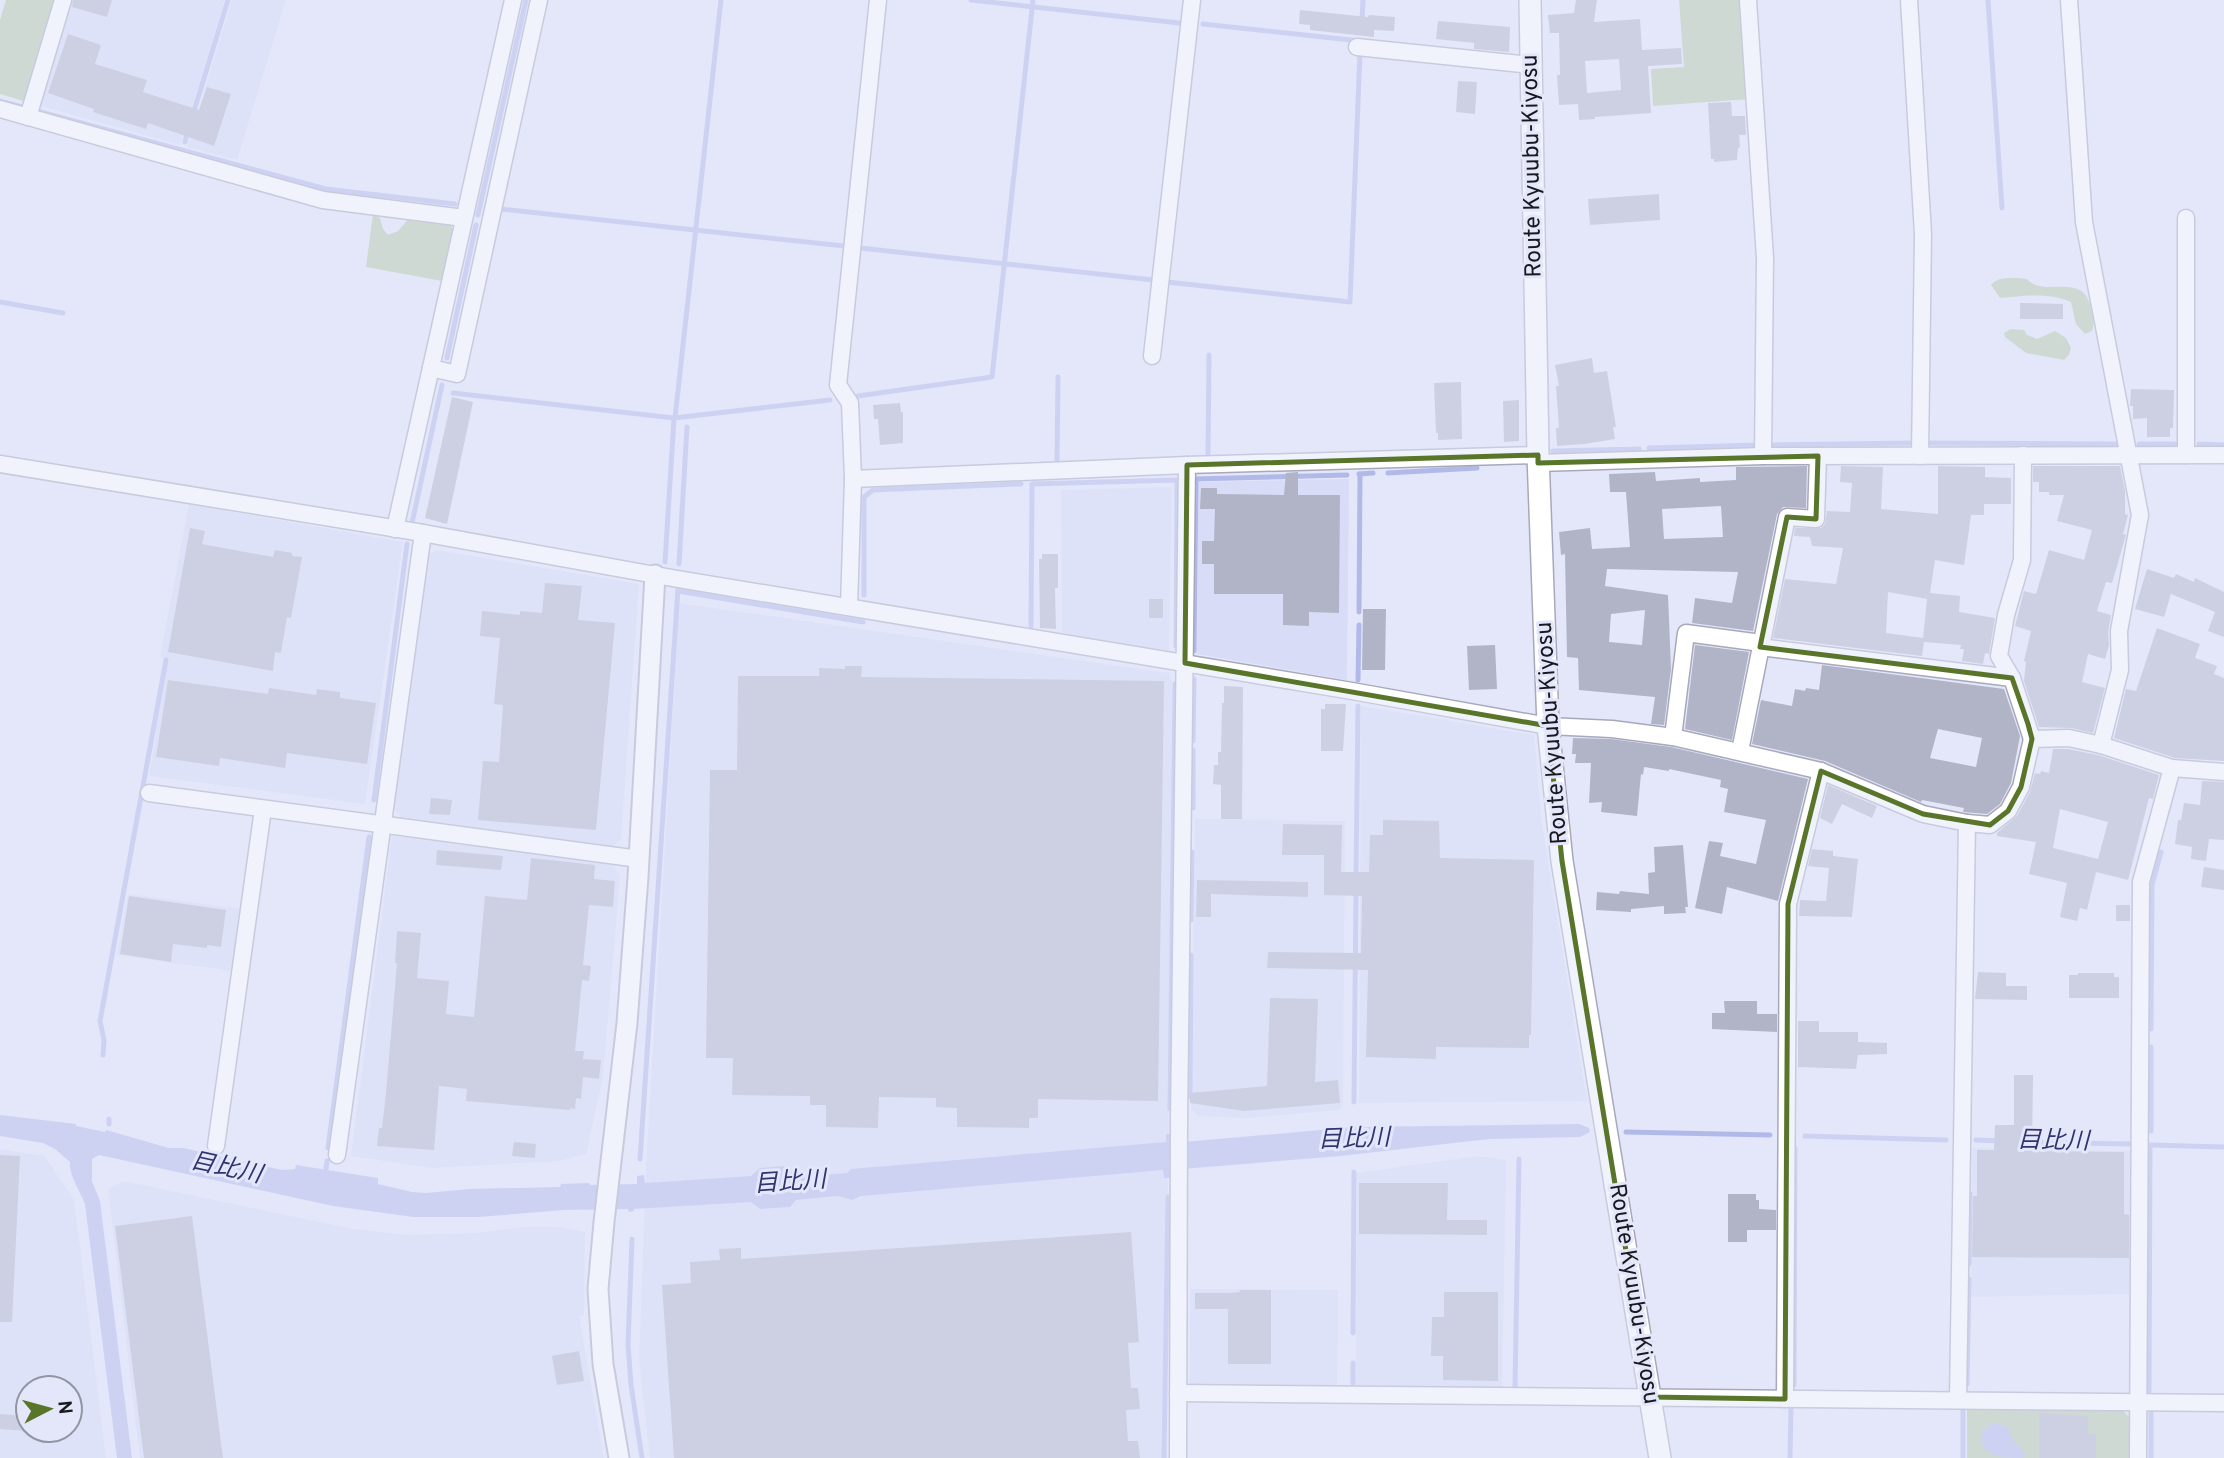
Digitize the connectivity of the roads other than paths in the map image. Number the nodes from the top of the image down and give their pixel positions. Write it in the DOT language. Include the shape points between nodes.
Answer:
graph roads {
  1 [pos="63,0"];
  2 [pos="513,0"];
  3 [pos="539,0"];
  4 [pos="878,0"];
  5 [pos="1192,0"];
  6 [pos="1530,0"];
  7 [pos="1748,0"];
  8 [pos="1909,0"];
  9 [pos="2069,0"];
  10 [pos="1357,47"];
  11 [pos="1531,65"];
  12 [pos="0,109"];
  13 [pos="30,111"];
  14 [pos="464,218"];
  15 [pos="2186,218"];
  16 [pos="1152,356"];
  17 [pos="430,368"];
  18 [pos="2023,455"];
  19 [pos="2129,455"];
  20 [pos="2186,455"];
  21 [pos="1763,456"];
  22 [pos="1818,456"];
  23 [pos="1920,456"];
  24 [pos="2224,456"];
  25 [pos="1538,459"];
  26 [pos="0,464"];
  27 [pos="1187,465"];
  28 [pos="853,479"];
  29 [pos="395,529"];
  30 [pos="423,533"];
  31 [pos="655,575"];
  32 [pos="849,607"];
  33 [pos="1761,645"];
  34 [pos="1185,663"];
  35 [pos="2012,678"];
  36 [pos="1548,726"];
  37 [pos="1673,737"];
  38 [pos="2032,739"];
  39 [pos="2101,745"];
  40 [pos="1740,751"];
  41 [pos="2172,768"];
  42 [pos="1821,771"];
  43 [pos="2224,772"];
  44 [pos="149,793"];
  45 [pos="263,809"];
  46 [pos="1966,823"];
  47 [pos="384,826"];
  48 [pos="639,859"];
  49 [pos="216,1146"];
  50 [pos="337,1155"];
  51 [pos="1178,1393"];
  52 [pos="1650,1398"];
  53 [pos="1785,1399"];
  54 [pos="1958,1400"];
  55 [pos="2137,1402"];
  56 [pos="2224,1403"];
  57 [pos="619,1458"];
  58 [pos="1178,1458"];
  59 [pos="1660,1458"];
  60 [pos="2138,1458"];
  1 -- 13 [label="street"];
  2 -- 14 [label="street"];
  3 -- 17 [label="street" via="457,374"];
  4 -- 28 [label="street" via="838,385 850,403"];
  5 -- 16 [label="street"];
  6 -- 11 [label="main road, Route Kyuubu-Kiyosu"];
  7 -- 21 [label="street" via="1765,258"];
  8 -- 23 [label="street" via="1923,234"];
  9 -- 19 [label="street" via="2084,222"];
  10 -- 11 [label="street"];
  11 -- 25 [label="main road, Route Kyuubu-Kiyosu"];
  12 -- 13 [label="street"];
  13 -- 14 [label="street" via="323,200"];
  14 -- 17 [label="street"];
  15 -- 20 [label="street"];
  17 -- 29 [label="street"];
  18 -- 19 [label="street"];
  18 -- 23 [label="street"];
  18 -- 35 [label="street" via="2022,560 1998,656"];
  19 -- 20 [label="street"];
  19 -- 39 [label="street" via="2140,515 2119,631 2120,670"];
  20 -- 24 [label="street"];
  21 -- 22 [label="street"];
  21 -- 25 [label="street"];
  22 -- 23 [label="street"];
  22 -- 33 [label="street" via="1816,519 1787,517"];
  25 -- 27 [label="street"];
  25 -- 36 [label="main road, Route Kyuubu-Kiyosu"];
  26 -- 29 [label="street"];
  27 -- 28 [label="street"];
  27 -- 34 [label="street"];
  28 -- 32 [label="street"];
  29 -- 30 [label="street"];
  30 -- 31 [label="street"];
  30 -- 47 [label="street"];
  31 -- 32 [label="street"];
  31 -- 48 [label="street"];
  32 -- 34 [label="street"];
  33 -- 35 [label="street"];
  33 -- 37 [label="street" via="1686,634"];
  33 -- 40 [label="street"];
  34 -- 36 [label="street"];
  34 -- 51 [label="street"];
  35 -- 38 [label="street"];
  36 -- 37 [label="street"];
  36 -- 52 [label="main road, Route Kyuubu-Kiyosu" via="1562,861"];
  37 -- 40 [label="street"];
  38 -- 39 [label="street" via="2069,738"];
  38 -- 46 [label="street" via="2021,787 2008,811 1990,825"];
  39 -- 41 [label="street"];
  40 -- 42 [label="street"];
  41 -- 43 [label="street"];
  41 -- 55 [label="street" via="2141,882"];
  42 -- 46 [label="street" via="1923,814"];
  42 -- 53 [label="street" via="1788,904"];
  44 -- 45 [label="street"];
  45 -- 47 [label="street"];
  45 -- 49 [label="street"];
  46 -- 54 [label="street"];
  47 -- 48 [label="street"];
  47 -- 50 [label="street"];
  48 -- 57 [label="street" via="627,1023 598,1289 603,1364"];
  51 -- 52 [label="street"];
  51 -- 58 [label="street"];
  52 -- 53 [label="street"];
  52 -- 59 [label="main road, Route Kyuubu-Kiyosu"];
  53 -- 54 [label="street"];
  54 -- 55 [label="street"];
  55 -- 56 [label="street"];
  55 -- 60 [label="street"];
}
